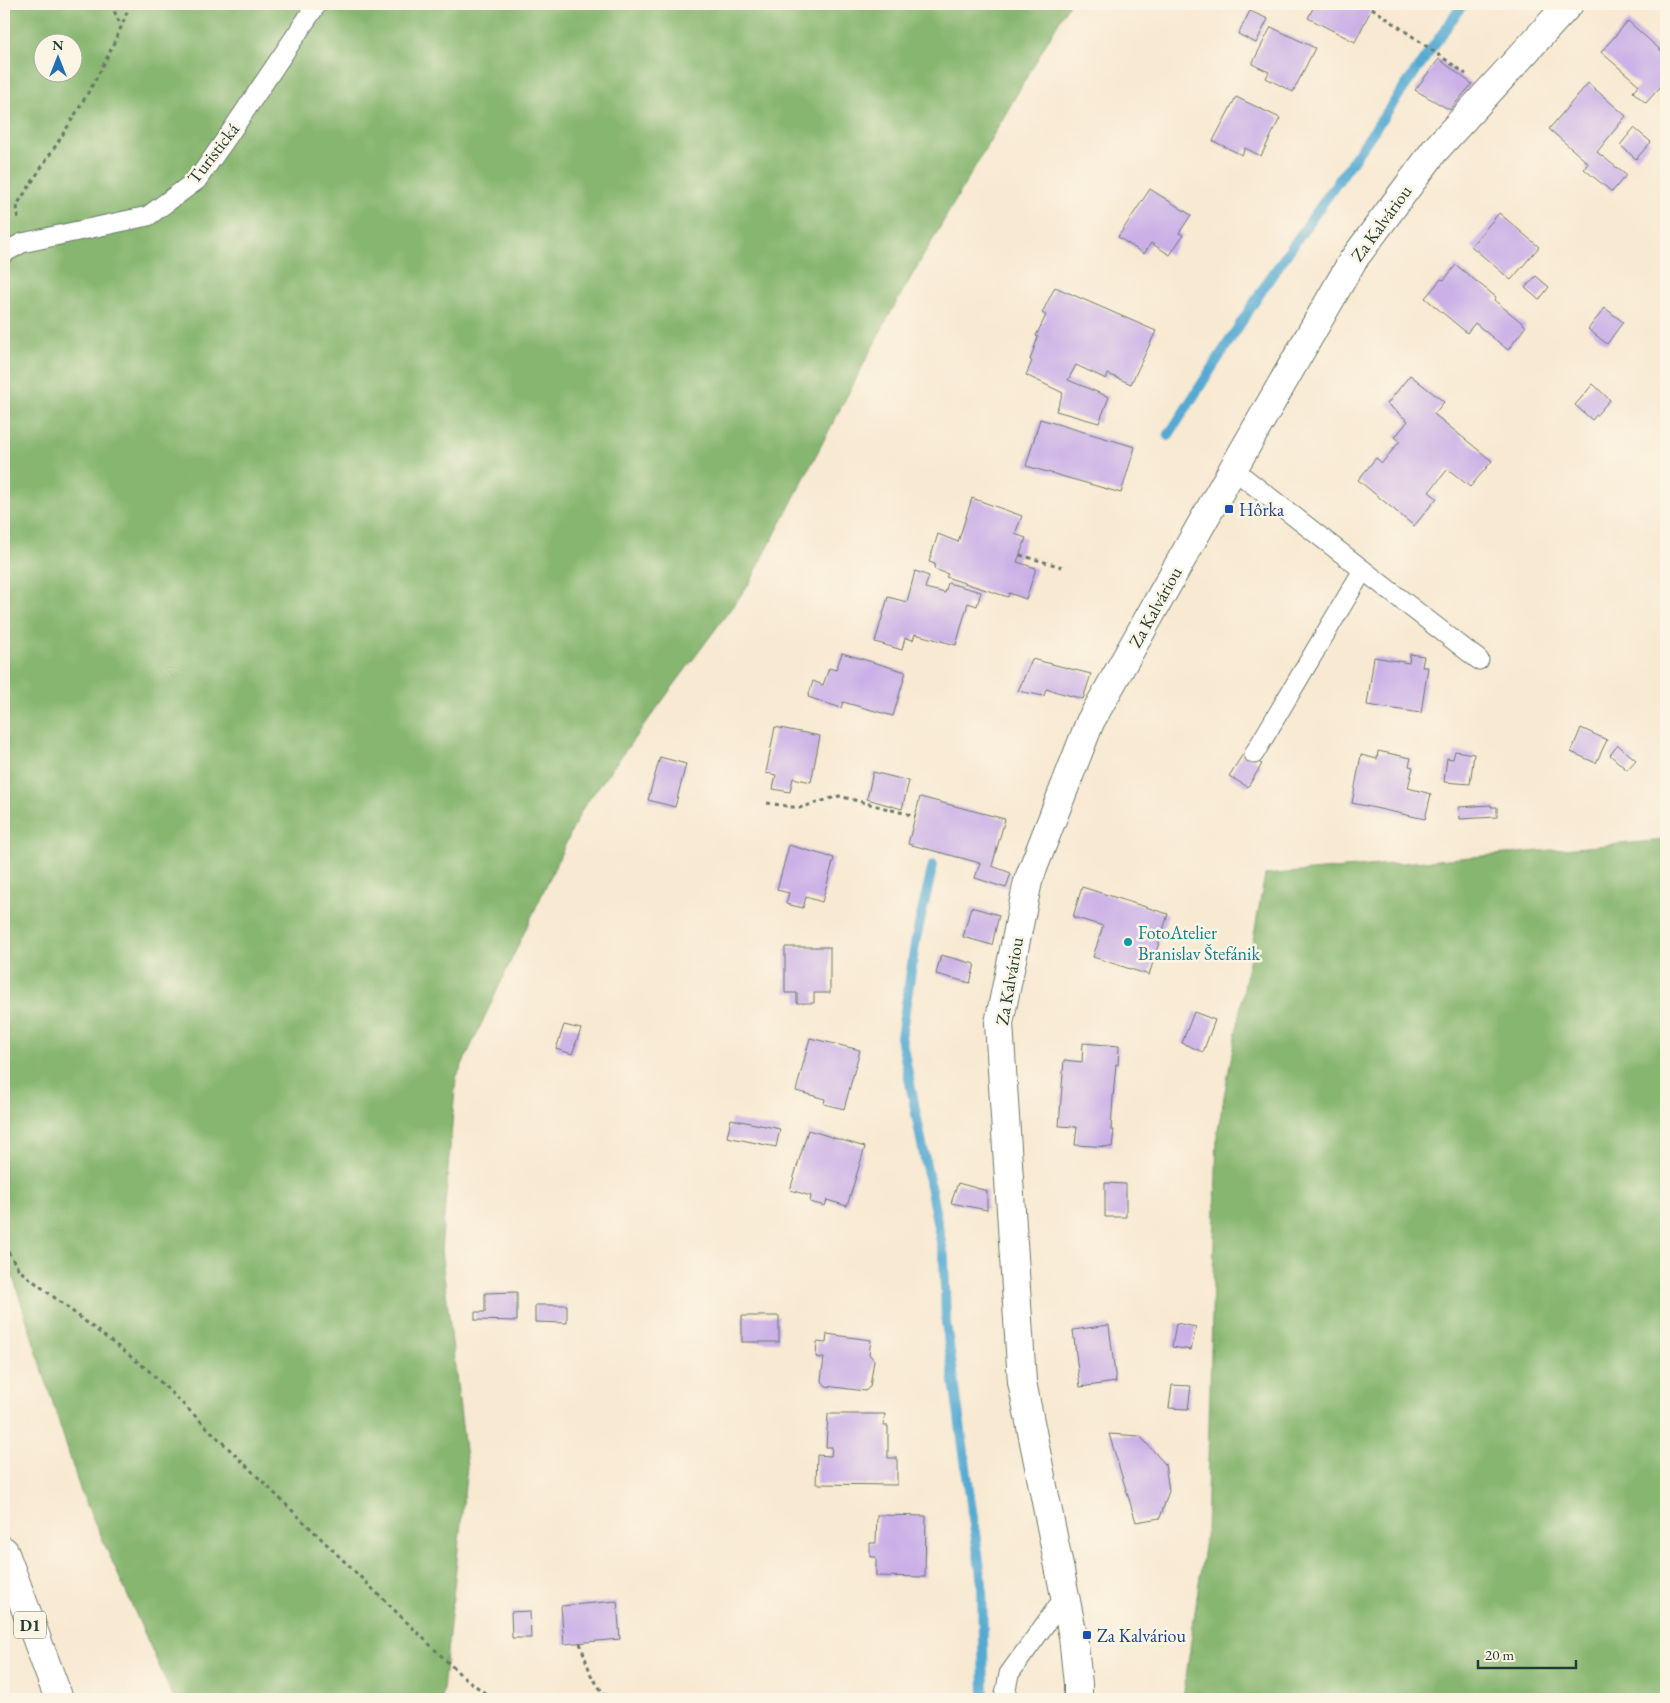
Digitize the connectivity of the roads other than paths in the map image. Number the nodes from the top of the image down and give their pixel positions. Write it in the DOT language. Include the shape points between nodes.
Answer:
graph roads {
  1 [pos="316,4"];
  2 [pos="1569,4"];
  3 [pos="4,253"];
  4 [pos="1233,469"];
  5 [pos="1363,570"];
  6 [pos="1479,660"];
  7 [pos="1254,754"];
  8 [pos="4,1550"];
  9 [pos="1064,1598"];
  10 [pos="59,1699"];
  11 [pos="1004,1699"];
  12 [pos="1078,1699"];
  1 -- 3 [label="lane, Turistická" via="197,180 148,216 22,243"];
  2 -- 4 [label="main road, Za Kalváriou" via="1435,150 1353,260"];
  4 -- 5 [label="lane"];
  4 -- 9 [label="main road, Za Kalváriou" via="1090,722 1028,881 999,1023 1022,1382"];
  5 -- 6 [label="lane"];
  5 -- 7 [label="lane"];
  8 -- 10 [label="main road, D1"];
  9 -- 11 [label="lane" via="1009,1674"];
  9 -- 12 [label="main road, Za Kalváriou" via="1073,1636"];
}
